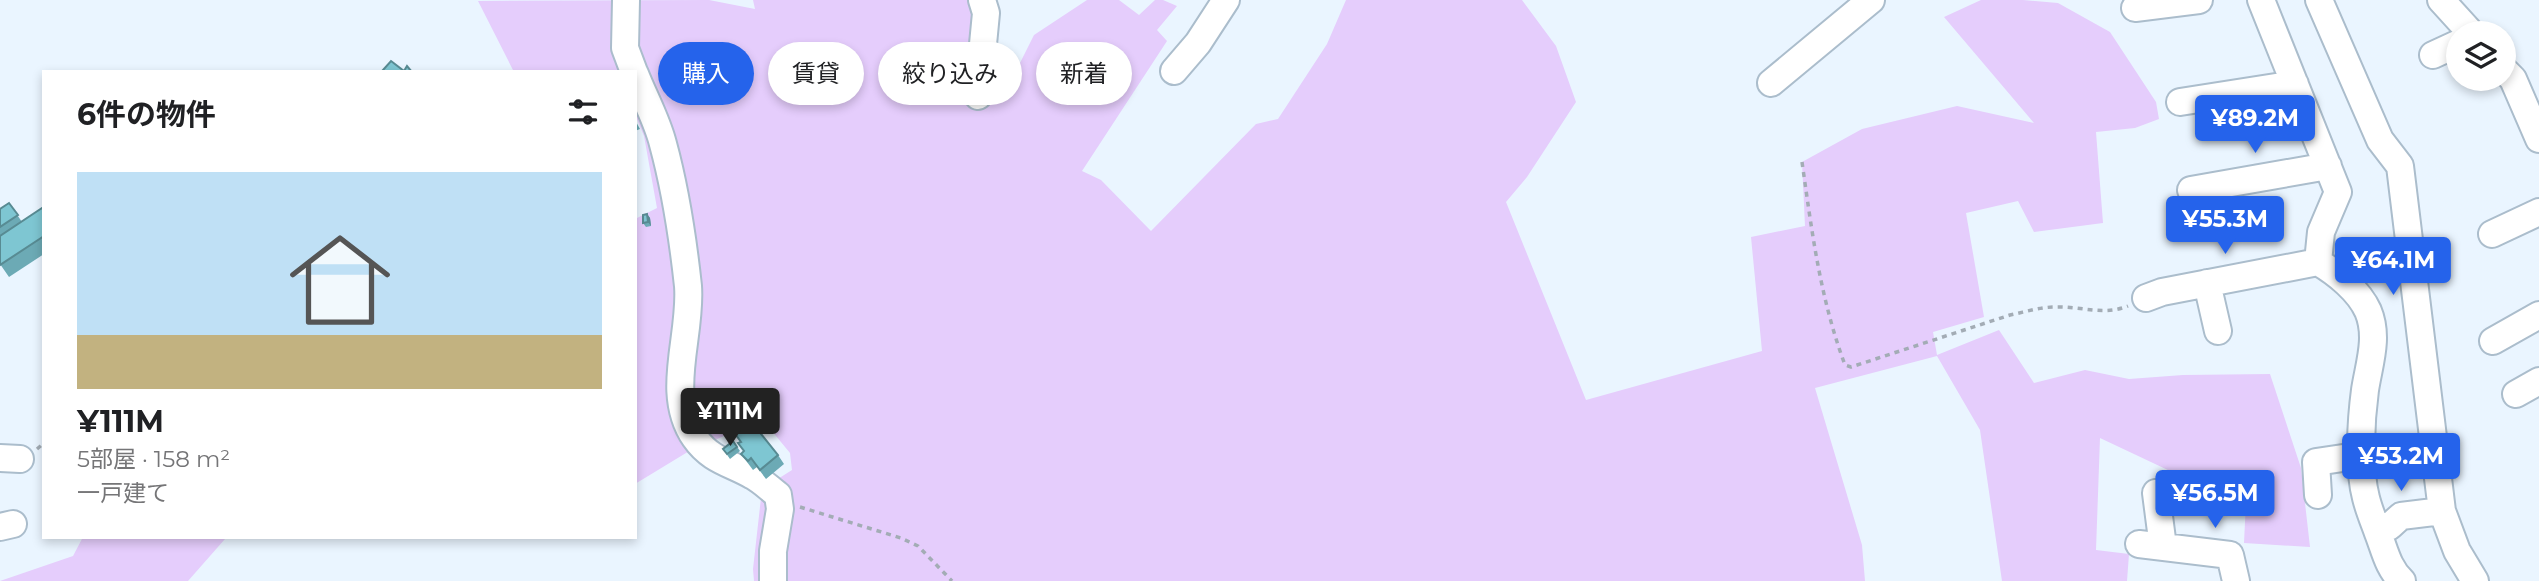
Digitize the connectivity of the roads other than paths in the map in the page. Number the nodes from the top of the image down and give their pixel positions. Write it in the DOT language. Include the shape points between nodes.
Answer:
graph roads {
  1 [pos="626,0"];
  2 [pos="982,0"];
  3 [pos="1226,0"];
  4 [pos="1871,0"];
  5 [pos="2199,0"];
  6 [pos="2261,0"];
  7 [pos="2319,0"];
  8 [pos="2441,0"];
  9 [pos="2135,8"];
  10 [pos="2460,21"];
  11 [pos="983,42"];
  12 [pos="2446,49"];
  13 [pos="2433,55"];
  14 [pos="634,70"];
  15 [pos="1174,71"];
  16 [pos="637,78"];
  17 [pos="1771,83"];
  18 [pos="2295,84"];
  19 [pos="2516,86"];
  20 [pos="2180,102"];
  21 [pos="2539,139"];
  22 [pos="2328,166"];
  23 [pos="2191,190"];
  24 [pos="2539,212"];
  25 [pos="2491,234"];
  26 [pos="2318,262"];
  27 [pos="2207,283"];
  28 [pos="2146,298"];
  29 [pos="2539,315"];
  30 [pos="2218,331"];
  31 [pos="2493,341"];
  32 [pos="2539,381"];
  33 [pos="2516,394"];
  34 [pos="2362,455"];
  35 [pos="2156,493"];
  36 [pos="2318,495"];
  37 [pos="2442,511"];
  38 [pos="2378,532"];
  39 [pos="773,581"];
  40 [pos="2236,581"];
  41 [pos="2402,581"];
  42 [pos="2475,581"];
  1 -- 14 [label="street" via="625,48"];
  2 -- 11 [label="street" via="986,13"];
  3 -- 15 [label="street"];
  4 -- 17 [label="street"];
  5 -- 9 [label="street"];
  6 -- 18 [label="street"];
  7 -- 37 [label="street" via="2380,139 2400,166"];
  8 -- 10 [label="street"];
  12 -- 13 [label="street"];
  16 -- 39 [label="street" via="663,142 682,242 688,308 679,383 685,418 703,448 778,495"];
  18 -- 20 [label="street"];
  18 -- 22 [label="street"];
  19 -- 21 [label="street"];
  22 -- 23 [label="street"];
  22 -- 26 [label="street" via="2338,192 2321,232"];
  24 -- 25 [label="street"];
  26 -- 27 [label="street"];
  26 -- 34 [label="street" via="2354,291 2372,328"];
  27 -- 28 [label="street"];
  27 -- 30 [label="street"];
  29 -- 31 [label="street"];
  32 -- 33 [label="street"];
  34 -- 36 [label="street" via="2316,462"];
  34 -- 38 [label="street" via="2365,495"];
  35 -- 40 [label="street" via="2151,545 2230,555"];
  37 -- 38 [label="street" via="2401,516"];
  37 -- 42 [label="street"];
  38 -- 41 [label="street" via="2387,561"];
}
